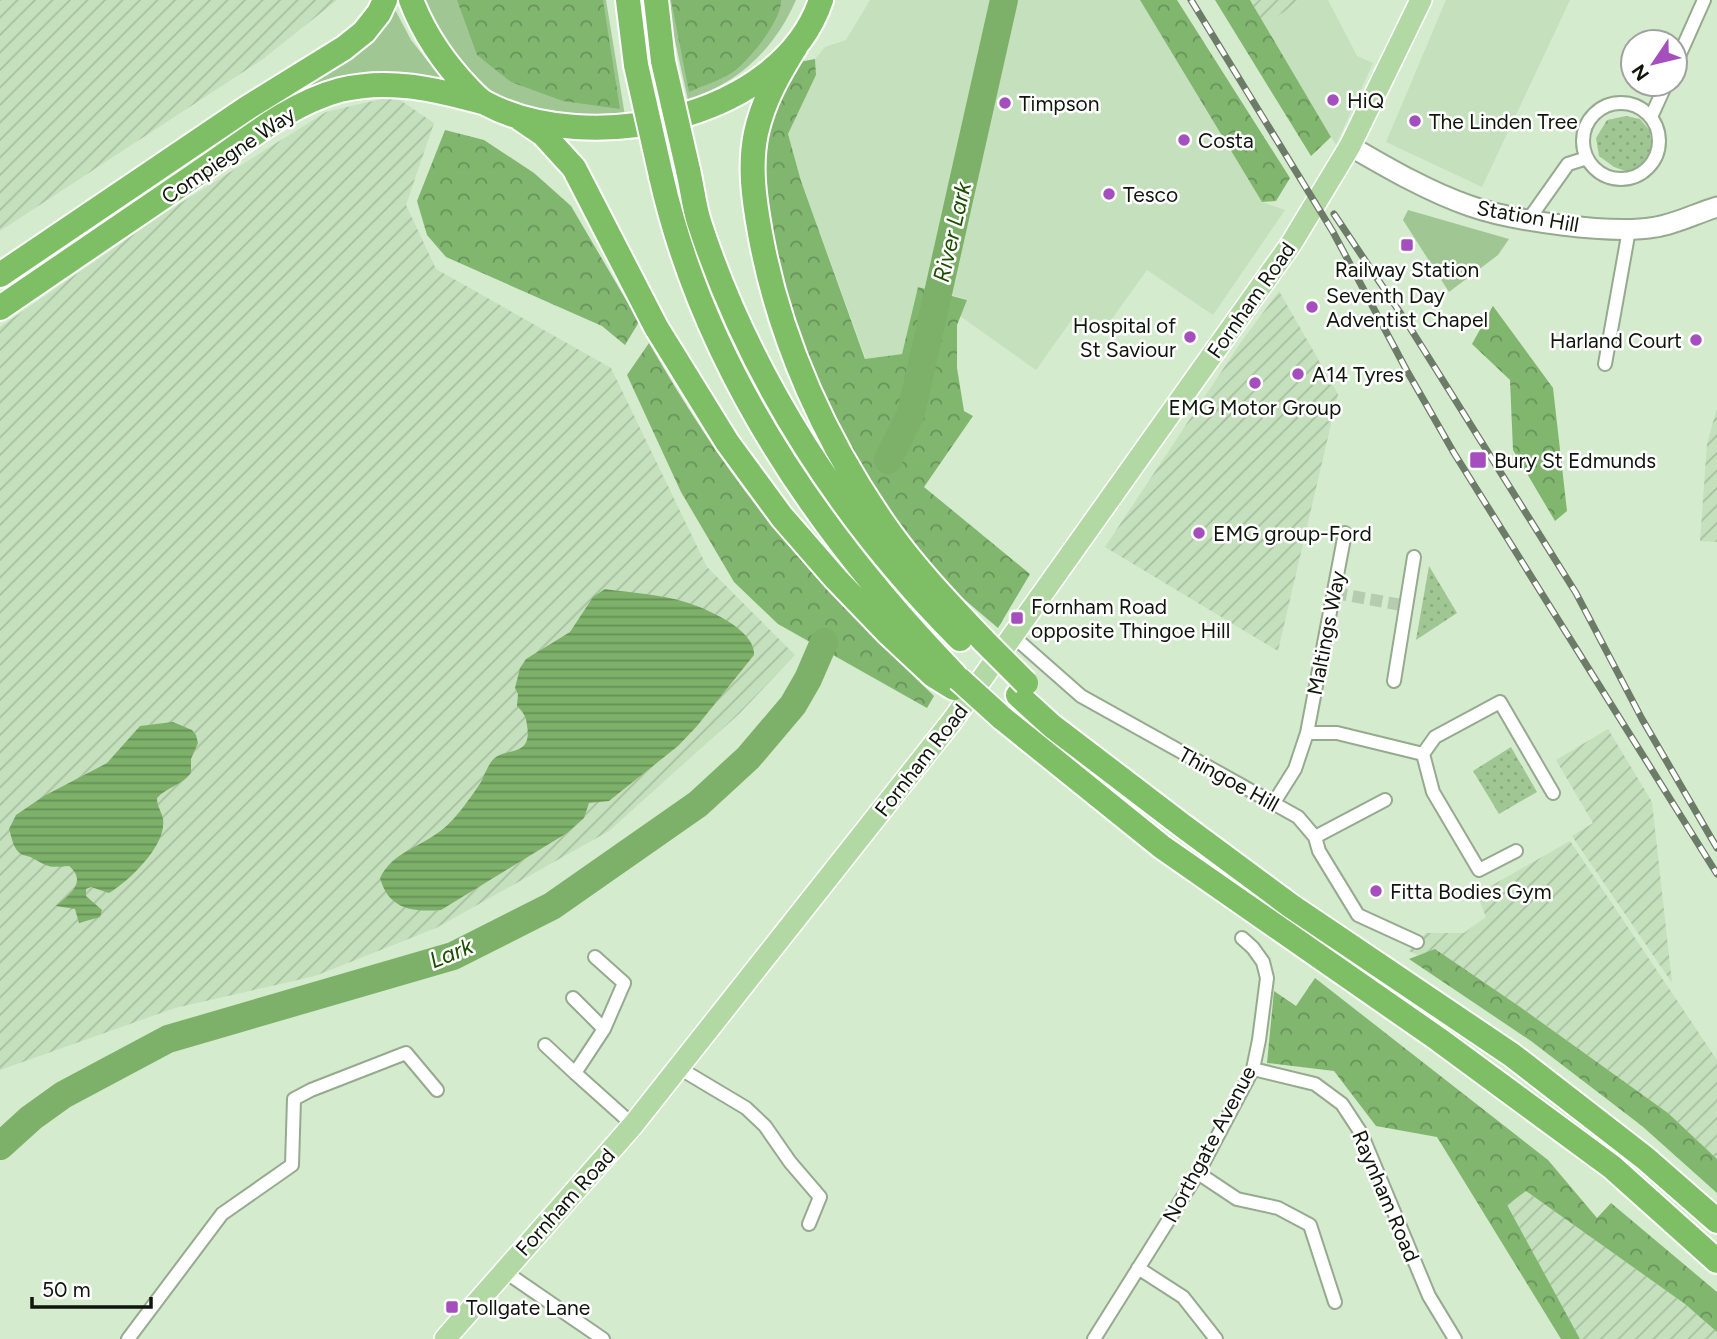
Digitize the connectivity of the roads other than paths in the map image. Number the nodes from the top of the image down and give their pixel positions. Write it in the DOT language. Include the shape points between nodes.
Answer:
graph roads {
  1 [pos="385,0"];
  2 [pos="411,0"];
  3 [pos="628,0"];
  4 [pos="656,0"];
  5 [pos="821,0"];
  6 [pos="1421,0"];
  7 [pos="1704,0"];
  8 [pos="1689,34"];
  9 [pos="796,46"];
  10 [pos="1660,98"];
  11 [pos="482,102"];
  12 [pos="1651,117"];
  13 [pos="522,119"];
  14 [pos="1350,146"];
  15 [pos="1587,158"];
  16 [pos="1717,207"];
  17 [pos="1529,219"];
  18 [pos="1629,230"];
  19 [pos="0,275"];
  20 [pos="0,308"];
  21 [pos="1605,364"];
  22 [pos="1345,533"];
  23 [pos="1414,557"];
  24 [pos="1013,637"];
  25 [pos="980,648"];
  26 [pos="1394,681"];
  27 [pos="957,684"];
  28 [pos="1307,733"];
  29 [pos="1423,754"];
  30 [pos="1553,793"];
  31 [pos="1385,800"];
  32 [pos="1273,804"];
  33 [pos="1315,837"];
  34 [pos="1516,851"];
  35 [pos="1242,939"];
  36 [pos="1417,942"];
  37 [pos="595,957"];
  38 [pos="573,998"];
  39 [pos="604,1028"];
  40 [pos="545,1045"];
  41 [pos="679,1068"];
  42 [pos="1253,1069"];
  43 [pos="575,1073"];
  44 [pos="437,1090"];
  45 [pos="633,1125"];
  46 [pos="1198,1173"];
  47 [pos="1717,1222"];
  48 [pos="809,1224"];
  49 [pos="1717,1261"];
  50 [pos="1139,1268"];
  51 [pos="504,1271"];
  52 [pos="1335,1302"];
  53 [pos="128,1339"];
  54 [pos="445,1339"];
  55 [pos="603,1339"];
  56 [pos="1094,1339"];
  57 [pos="1216,1339"];
  58 [pos="1455,1339"];
  1 -- 19 [label="highway, Compiegne Way" via="364,32 344,48"];
  2 -- 11 [label="highway" via="440,57"];
  3 -- 27 [label="highway, bridge" via="636,65 672,226 739,385 814,507"];
  4 -- 25 [label="highway, bridge" via="663,61 699,220 765,376 798,434 886,558 935,614"];
  5 -- 9 [label="highway"];
  6 -- 14 [label="main road, Fornham Road"];
  7 -- 8 [label="street"];
  9 -- 13 [label="highway" via="749,87 701,109 605,128 553,126"];
  9 -- 25 [label="highway" via="766,102 752,167 762,246 777,302 798,363 838,452 891,534"];
  10 -- 12 [label="street"];
  11 -- 13 [label="highway"];
  11 -- 20 [label="highway, Compiegne Way" via="389,84 319,97 268,126"];
  12 -- 15 [label="street" via="1624,103 1602,108 1586,126"];
  12 -- 15 [label="street" via="1660,142 1647,170 1628,179 1615,179 1602,175"];
  13 -- 27 [label="highway" via="574,168 656,327 727,442 782,517 835,579 933,676"];
  14 -- 17 [label="street, Station Hill" via="1471,206"];
  14 -- 24 [label="main road, Fornham Road" via="1271,275"];
  15 -- 17 [label="street" via="1568,164"];
  16 -- 18 [label="street, Station Hill" via="1657,227"];
  17 -- 18 [label="street, Station Hill"];
  18 -- 21 [label="street"];
  22 -- 28 [label="street, Maltings Way"];
  23 -- 26 [label="street"];
  24 -- 32 [label="street, Thingoe Hill" via="1080,696"];
  24 -- 41 [label="main road, Fornham Road" via="944,732"];
  25 -- 47 [label="highway, bridge" via="1052,726 1292,906 1512,1055 1645,1158"];
  27 -- 49 [label="highway, bridge" via="1161,847 1612,1167"];
  28 -- 29 [label="street" via="1337,733"];
  28 -- 32 [label="street, Maltings Way" via="1295,769"];
  29 -- 30 [label="street" via="1435,737 1500,702"];
  29 -- 34 [label="street" via="1433,792 1479,870"];
  31 -- 33 [label="street"];
  32 -- 33 [label="street, Thingoe Hill" via="1298,817"];
  33 -- 36 [label="street, Thingoe Hill" via="1358,915"];
  35 -- 42 [label="street, Northgate Avenue" via="1263,962 1267,978"];
  37 -- 39 [label="street" via="624,983"];
  38 -- 39 [label="street"];
  39 -- 43 [label="street"];
  40 -- 43 [label="street"];
  41 -- 45 [label="main road, Fornham Road"];
  41 -- 48 [label="street" via="746,1108 765,1126 821,1197"];
  42 -- 46 [label="street, Northgate Avenue"];
  42 -- 58 [label="street, Raynham Road" via="1315,1084 1342,1104 1361,1133 1429,1296"];
  43 -- 45 [label="street"];
  44 -- 53 [label="street" via="406,1053 294,1099 292,1165 222,1214"];
  45 -- 51 [label="main road, Fornham Road"];
  46 -- 50 [label="street, Northgate Avenue"];
  46 -- 52 [label="street" via="1237,1199 1278,1208 1310,1225"];
  50 -- 56 [label="street, Northgate Avenue"];
  50 -- 57 [label="street" via="1182,1297"];
  51 -- 54 [label="main road, Fornham Road"];
  51 -- 55 [label="street"];
}
